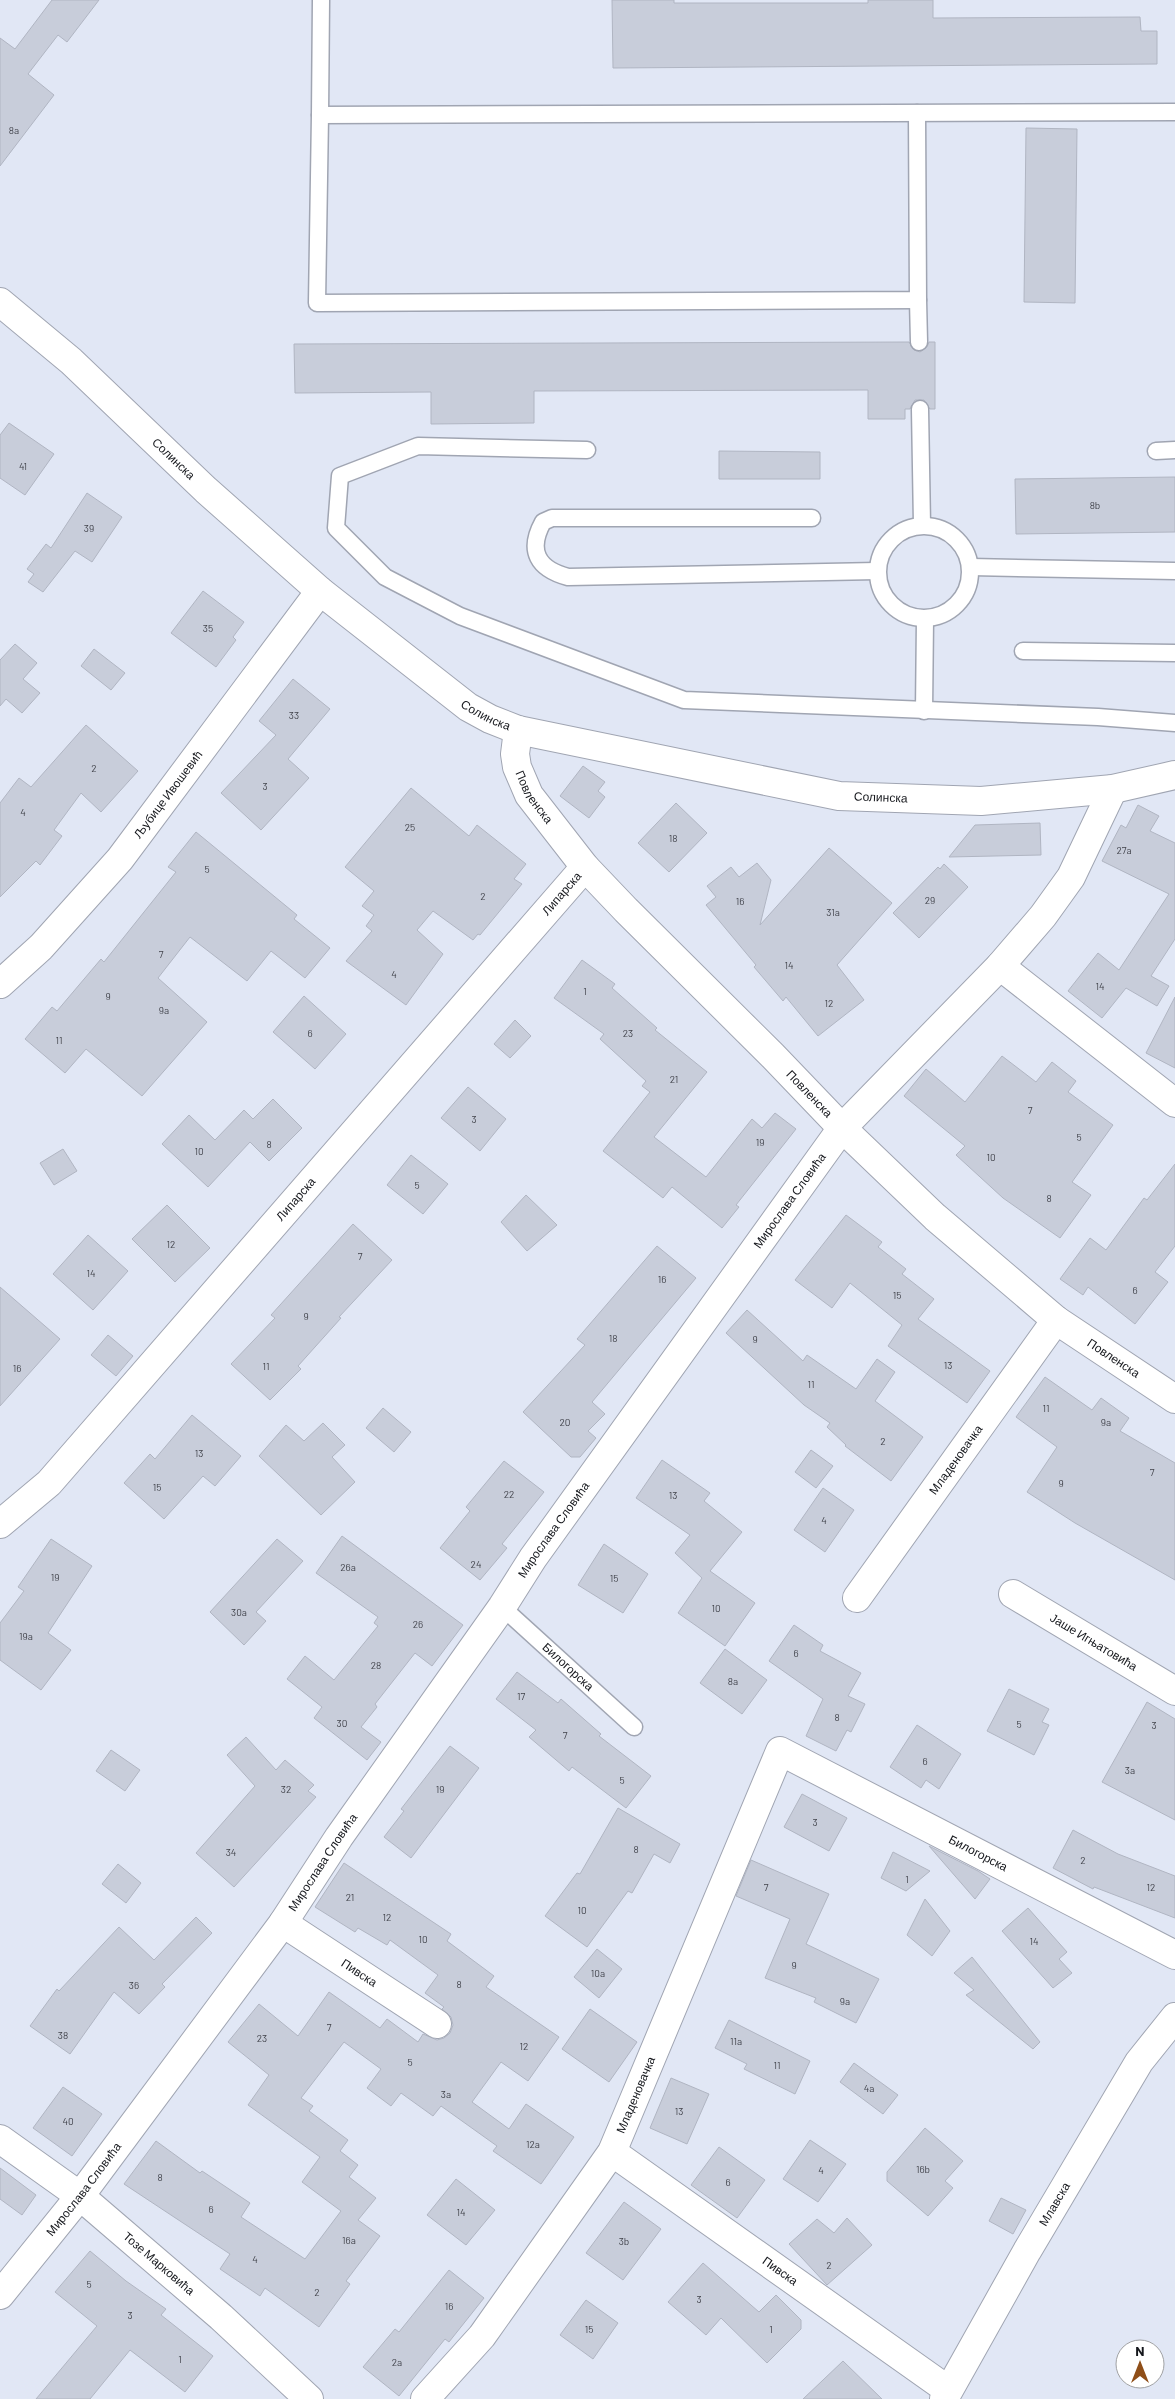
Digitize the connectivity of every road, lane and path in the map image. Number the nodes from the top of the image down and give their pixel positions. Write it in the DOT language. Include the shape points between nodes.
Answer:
graph roads {
  1 [pos="321,0"];
  2 [pos="1175,112"];
  3 [pos="917,113"];
  4 [pos="320,115"];
  5 [pos="918,300"];
  6 [pos="0,302"];
  7 [pos="918,342"];
  8 [pos="920,408"];
  9 [pos="587,450"];
  10 [pos="1175,450"];
  11 [pos="1156,451"];
  12 [pos="812,518"];
  13 [pos="922,525"];
  14 [pos="971,567"];
  15 [pos="877,571"];
  16 [pos="1175,571"];
  17 [pos="320,591"];
  18 [pos="925,619"];
  19 [pos="1023,651"];
  20 [pos="1175,653"];
  21 [pos="924,712"];
  22 [pos="1175,723"];
  23 [pos="518,730"];
  24 [pos="1175,775"];
  25 [pos="1113,788"];
  26 [pos="585,866"];
  27 [pos="1000,966"];
  28 [pos="0,984"];
  29 [pos="1175,1103"];
  30 [pos="842,1128"];
  31 [pos="1056,1320"];
  32 [pos="1175,1399"];
  33 [pos="0,1524"];
  34 [pos="1013,1594"];
  35 [pos="857,1598"];
  36 [pos="502,1607"];
  37 [pos="1175,1691"];
  38 [pos="634,1727"];
  39 [pos="780,1750"];
  40 [pos="283,1923"];
  41 [pos="1175,1955"];
  42 [pos="1175,2017"];
  43 [pos="437,2024"];
  44 [pos="0,2139"];
  45 [pos="612,2152"];
  46 [pos="80,2196"];
  47 [pos="0,2295"];
  48 [pos="946,2394"];
  49 [pos="309,2399"];
  50 [pos="425,2399"];
  1 -- 4 [label="lane"];
  2 -- 3 [label="lane"];
  3 -- 4 [label="lane"];
  3 -- 5 [label="lane"];
  4 -- 5 [label="lane" via="317,303"];
  5 -- 7 [label="lane"];
  6 -- 17 [label="street, Солинска" via="71,361 206,490"];
  8 -- 13 [label="lane"];
  9 -- 21 [label="lane" via="418,446 340,476 336,528 386,576 460,616 684,700"];
  10 -- 11 [label="lane"];
  12 -- 15 [label="lane" via="552,518 543,522 536,534 535,548 541,564 568,578"];
  13 -- 14 [label="lane" via="936,527 954,537 967,554"];
  13 -- 15 [label="lane" via="908,528 886,545"];
  14 -- 16 [label="lane"];
  14 -- 18 [label="lane" via="964,596 954,608 940,616"];
  15 -- 18 [label="lane" via="885,598 895,609 909,617"];
  17 -- 23 [label="street, Солинска" via="468,707"];
  17 -- 28 [label="street, Љубице Ивошевић" via="120,859 41,948"];
  18 -- 21 [label="lane"];
  19 -- 20 [label="lane"];
  21 -- 22 [label="lane" via="1098,717"];
  23 -- 25 [label="street, Солинска" via="839,796 981,802"];
  23 -- 26 [label="street, Повленска" via="515,754 525,788"];
  24 -- 25 [label="street, Солинска"];
  25 -- 27 [label="street" via="1071,877"];
  26 -- 30 [label="street, Повленска"];
  26 -- 33 [label="street, Липарска" via="48,1482"];
  27 -- 29 [label="street"];
  27 -- 30 [label="street, Мирослава Словића"];
  30 -- 31 [label="street, Повленска" via="936,1217"];
  30 -- 36 [label="street, Мирослава Словића" via="533,1558"];
  31 -- 32 [label="street, Повленска"];
  31 -- 35 [label="street, Младеновачка"];
  34 -- 37 [label="street, Јаше Игњатовића"];
  36 -- 38 [label="lane, Билогорска"];
  36 -- 40 [label="street, Мирослава Словића" via="338,1837"];
  39 -- 41 [label="street, Билогорска"];
  39 -- 45 [label="street, Младеновачка"];
  40 -- 43 [label="street, Пивска"];
  40 -- 46 [label="street, Мирослава Словића"];
  42 -- 48 [label="street, Млавска" via="1139,2062"];
  44 -- 46 [label="street, Тозе Марковића"];
  45 -- 48 [label="street, Пивска"];
  45 -- 50 [label="street, Младеновачка" via="482,2336"];
  46 -- 47 [label="street, Мирослава Словића"];
  46 -- 49 [label="street, Тозе Марковића" via="221,2317"];
}
